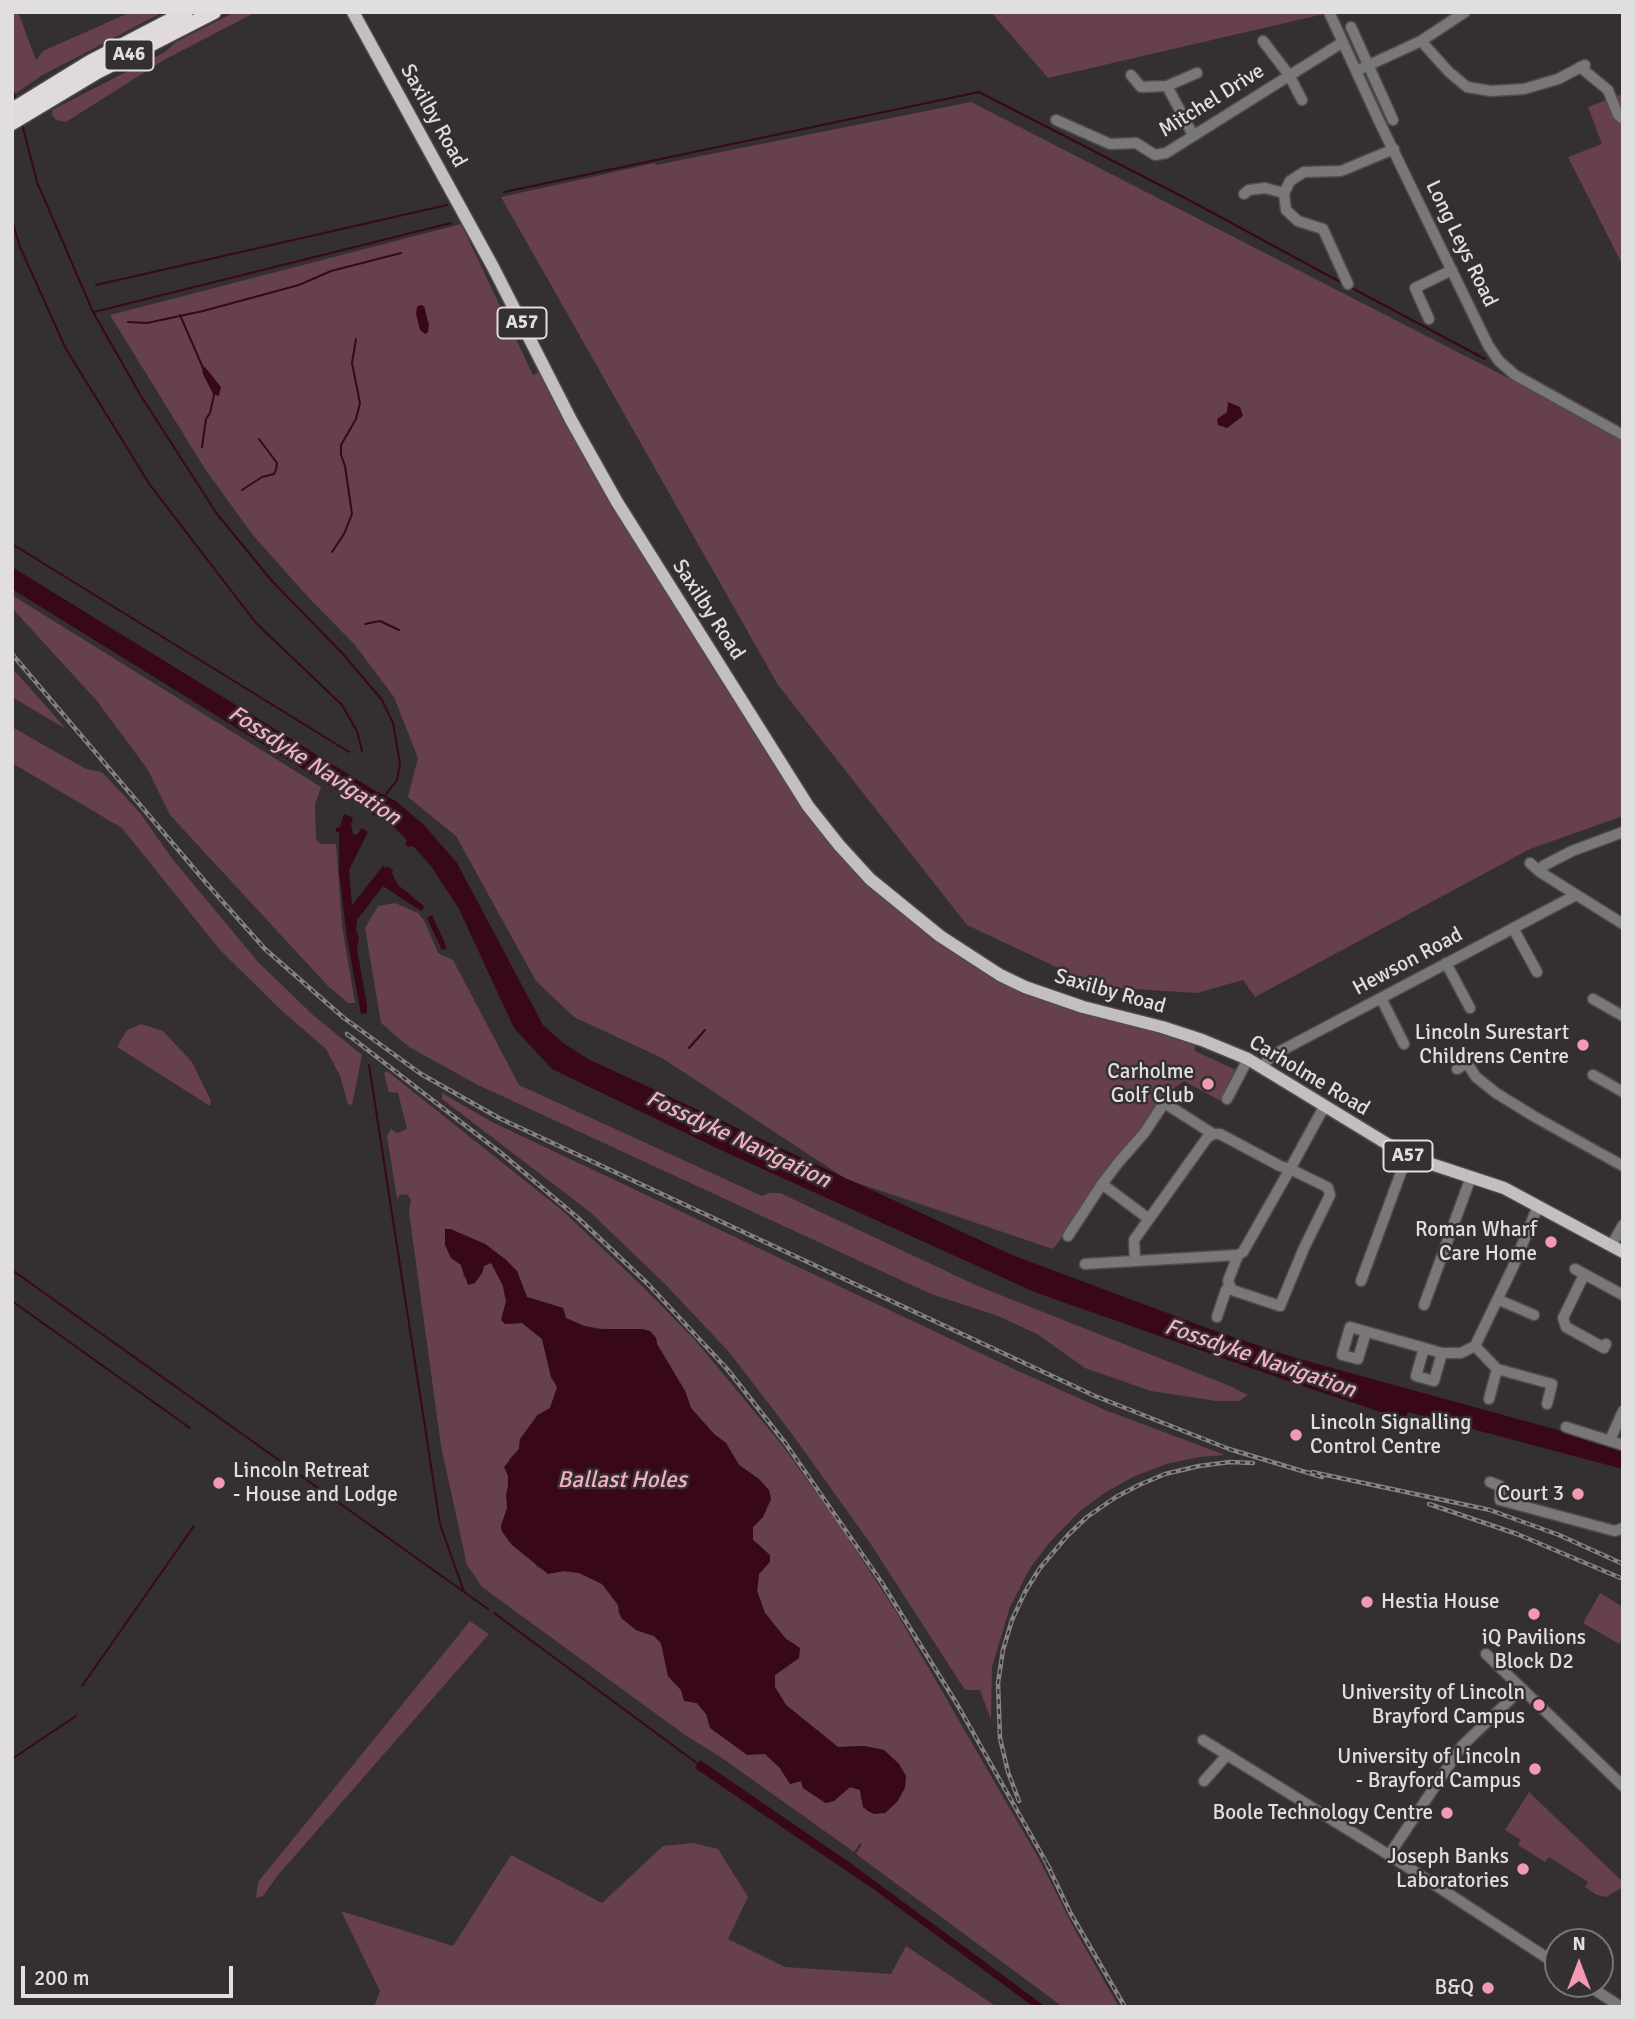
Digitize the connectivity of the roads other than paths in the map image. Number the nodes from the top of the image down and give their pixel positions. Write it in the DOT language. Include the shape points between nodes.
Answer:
graph roads {
  1 [pos="186,12"];
  2 [pos="214,12"];
  3 [pos="1329,12"];
  4 [pos="1465,12"];
  5 [pos="356,14"];
  6 [pos="1351,27"];
  7 [pos="1263,40"];
  8 [pos="1421,41"];
  9 [pos="1343,42"];
  10 [pos="1368,66"];
  11 [pos="1356,71"];
  12 [pos="1197,73"];
  13 [pos="1131,75"];
  14 [pos="1289,75"];
  15 [pos="1167,86"];
  16 [pos="44,97"];
  17 [pos="1302,100"];
  18 [pos="12,110"];
  19 [pos="1623,119"];
  20 [pos="1056,120"];
  21 [pos="1393,120"];
  22 [pos="12,123"];
  23 [pos="1193,135"];
  24 [pos="1394,149"];
  25 [pos="1284,193"];
  26 [pos="1244,194"];
  27 [pos="1452,270"];
  28 [pos="1348,284"];
  29 [pos="1429,319"];
  30 [pos="1623,435"];
  31 [pos="1623,832"];
  32 [pos="1530,863"];
  33 [pos="1540,872"];
  34 [pos="1576,895"];
  35 [pos="1623,924"];
  36 [pos="1513,928"];
  37 [pos="1446,963"];
  38 [pos="1536,972"];
  39 [pos="1381,998"];
  40 [pos="1593,999"];
  41 [pos="1470,1008"];
  42 [pos="1623,1016"];
  43 [pos="1202,1040"];
  44 [pos="1404,1044"];
  45 [pos="1478,1056"];
  46 [pos="1248,1059"];
  47 [pos="1262,1066"];
  48 [pos="1593,1075"];
  49 [pos="1623,1092"];
  50 [pos="1227,1099"];
  51 [pos="1324,1107"];
  52 [pos="1213,1133"];
  53 [pos="1407,1156"];
  54 [pos="1623,1166"];
  55 [pos="1290,1169"];
  56 [pos="1471,1177"];
  57 [pos="1102,1184"];
  58 [pos="1538,1206"];
  59 [pos="1149,1219"];
  60 [pos="1623,1225"];
  61 [pos="1068,1236"];
  62 [pos="1617,1249"];
  63 [pos="1238,1255"];
  64 [pos="1135,1261"];
  65 [pos="1085,1264"];
  66 [pos="1575,1269"];
  67 [pos="1587,1276"];
  68 [pos="1623,1280"];
  69 [pos="1361,1281"];
  70 [pos="1229,1286"];
  71 [pos="1620,1293"];
  72 [pos="1499,1300"];
  73 [pos="1424,1305"];
  74 [pos="1538,1315"];
  75 [pos="1217,1317"];
  76 [pos="1366,1332"];
  77 [pos="1606,1344"];
  78 [pos="1475,1346"];
  79 [pos="1424,1348"];
  80 [pos="1442,1353"];
  81 [pos="1497,1369"];
  82 [pos="1555,1372"];
  83 [pos="1552,1384"];
  84 [pos="1489,1399"];
  85 [pos="1547,1404"];
  86 [pos="1623,1412"];
  87 [pos="1566,1427"];
  88 [pos="1610,1440"];
  89 [pos="1623,1445"];
  90 [pos="1490,1482"];
  91 [pos="1623,1528"];
  92 [pos="1486,1654"];
  93 [pos="1521,1689"];
  94 [pos="1203,1740"];
  95 [pos="1227,1755"];
  96 [pos="1204,1781"];
  97 [pos="1623,1786"];
  98 [pos="1389,1855"];
  99 [pos="1544,1956"];
  1 -- 16 [label="highway, A46" via="111,51"];
  2 -- 16 [label="highway, A46"];
  3 -- 9 [label="street, Long Leys Road"];
  4 -- 8 [label="street"];
  5 -- 43 [label="main road, Saxilby Road / A57" via="603,479 798,790 839,845 918,920 1000,975 1083,1007"];
  6 -- 10 [label="street"];
  7 -- 14 [label="street"];
  8 -- 10 [label="street"];
  8 -- 19 [label="street" via="1467,87 1491,91 1524,89 1582,66 1608,90"];
  9 -- 11 [label="street, Long Leys Road"];
  9 -- 14 [label="street, Mitchel Drive"];
  10 -- 11 [label="street"];
  10 -- 21 [label="street"];
  11 -- 24 [label="street, Long Leys Road"];
  12 -- 15 [label="street"];
  13 -- 15 [label="street" via="1141,87"];
  14 -- 17 [label="street"];
  14 -- 23 [label="street, Mitchel Drive"];
  15 -- 23 [label="street"];
  16 -- 18 [label="highway, A46"];
  16 -- 22 [label="highway, A46"];
  20 -- 23 [label="street, Mitchel Drive" via="1110,144 1136,143 1155,155"];
  24 -- 25 [label="street" via="1341,172 1304,172 1290,181"];
  24 -- 27 [label="street, Long Leys Road"];
  25 -- 26 [label="street" via="1265,188"];
  25 -- 28 [label="street" via="1286,210 1298,221 1323,229"];
  27 -- 29 [label="street" via="1415,289"];
  27 -- 30 [label="street, Long Leys Road" via="1488,345 1504,367"];
  31 -- 33 [label="street" via="1572,851"];
  32 -- 33 [label="street"];
  33 -- 34 [label="street"];
  34 -- 35 [label="street"];
  34 -- 36 [label="street, Hewson Road"];
  36 -- 37 [label="street, Hewson Road"];
  36 -- 38 [label="street"];
  37 -- 39 [label="street, Hewson Road"];
  37 -- 41 [label="street"];
  39 -- 44 [label="street"];
  39 -- 47 [label="street, Hewson Road" via="1273,1055"];
  40 -- 42 [label="street"];
  43 -- 46 [label="main road, Carholme Road / A57"];
  45 -- 54 [label="street" via="1462,1066 1496,1093"];
  46 -- 47 [label="main road, Carholme Road / A57"];
  46 -- 50 [label="street"];
  47 -- 51 [label="main road, Carholme Road / A57"];
  48 -- 49 [label="street"];
  51 -- 53 [label="main road, Carholme Road / A57"];
  51 -- 55 [label="street"];
  52 -- 55 [label="street"];
  52 -- 57 [label="street" via="1170,1105 1163,1106"];
  52 -- 59 [label="street"];
  53 -- 56 [label="main road, Carholme Road / A57"];
  53 -- 69 [label="street"];
  55 -- 63 [label="street"];
  55 -- 70 [label="street" via="1325,1186 1330,1195 1280,1306"];
  56 -- 58 [label="main road, Carholme Road / A57"];
  56 -- 73 [label="street"];
  57 -- 59 [label="street"];
  57 -- 61 [label="street"];
  58 -- 62 [label="main road, Carholme Road / A57"];
  58 -- 72 [label="street"];
  59 -- 64 [label="street" via="1134,1240"];
  60 -- 62 [label="street"];
  63 -- 64 [label="street"];
  63 -- 70 [label="street"];
  64 -- 65 [label="street"];
  66 -- 67 [label="street"];
  67 -- 71 [label="street"];
  67 -- 77 [label="street" via="1563,1318 1566,1327 1604,1348"];
  68 -- 71 [label="street"];
  70 -- 75 [label="street"];
  72 -- 74 [label="street"];
  72 -- 78 [label="street"];
  76 -- 79 [label="street"];
  78 -- 80 [label="street" via="1461,1353"];
  78 -- 81 [label="street"];
  79 -- 80 [label="street"];
  79 -- 80 [label="street" via="1416,1376 1434,1381"];
  81 -- 83 [label="street"];
  81 -- 84 [label="street"];
  82 -- 83 [label="street"];
  83 -- 85 [label="street"];
  86 -- 88 [label="street"];
  87 -- 88 [label="street"];
  88 -- 89 [label="street"];
  90 -- 91 [label="street" via="1500,1486 1500,1500 1615,1531"];
  92 -- 93 [label="street"];
  93 -- 97 [label="street"];
  93 -- 98 [label="street" via="1462,1746"];
  94 -- 95 [label="street"];
  95 -- 96 [label="street"];
  95 -- 98 [label="street"];
  98 -- 99 [label="street"];
}
